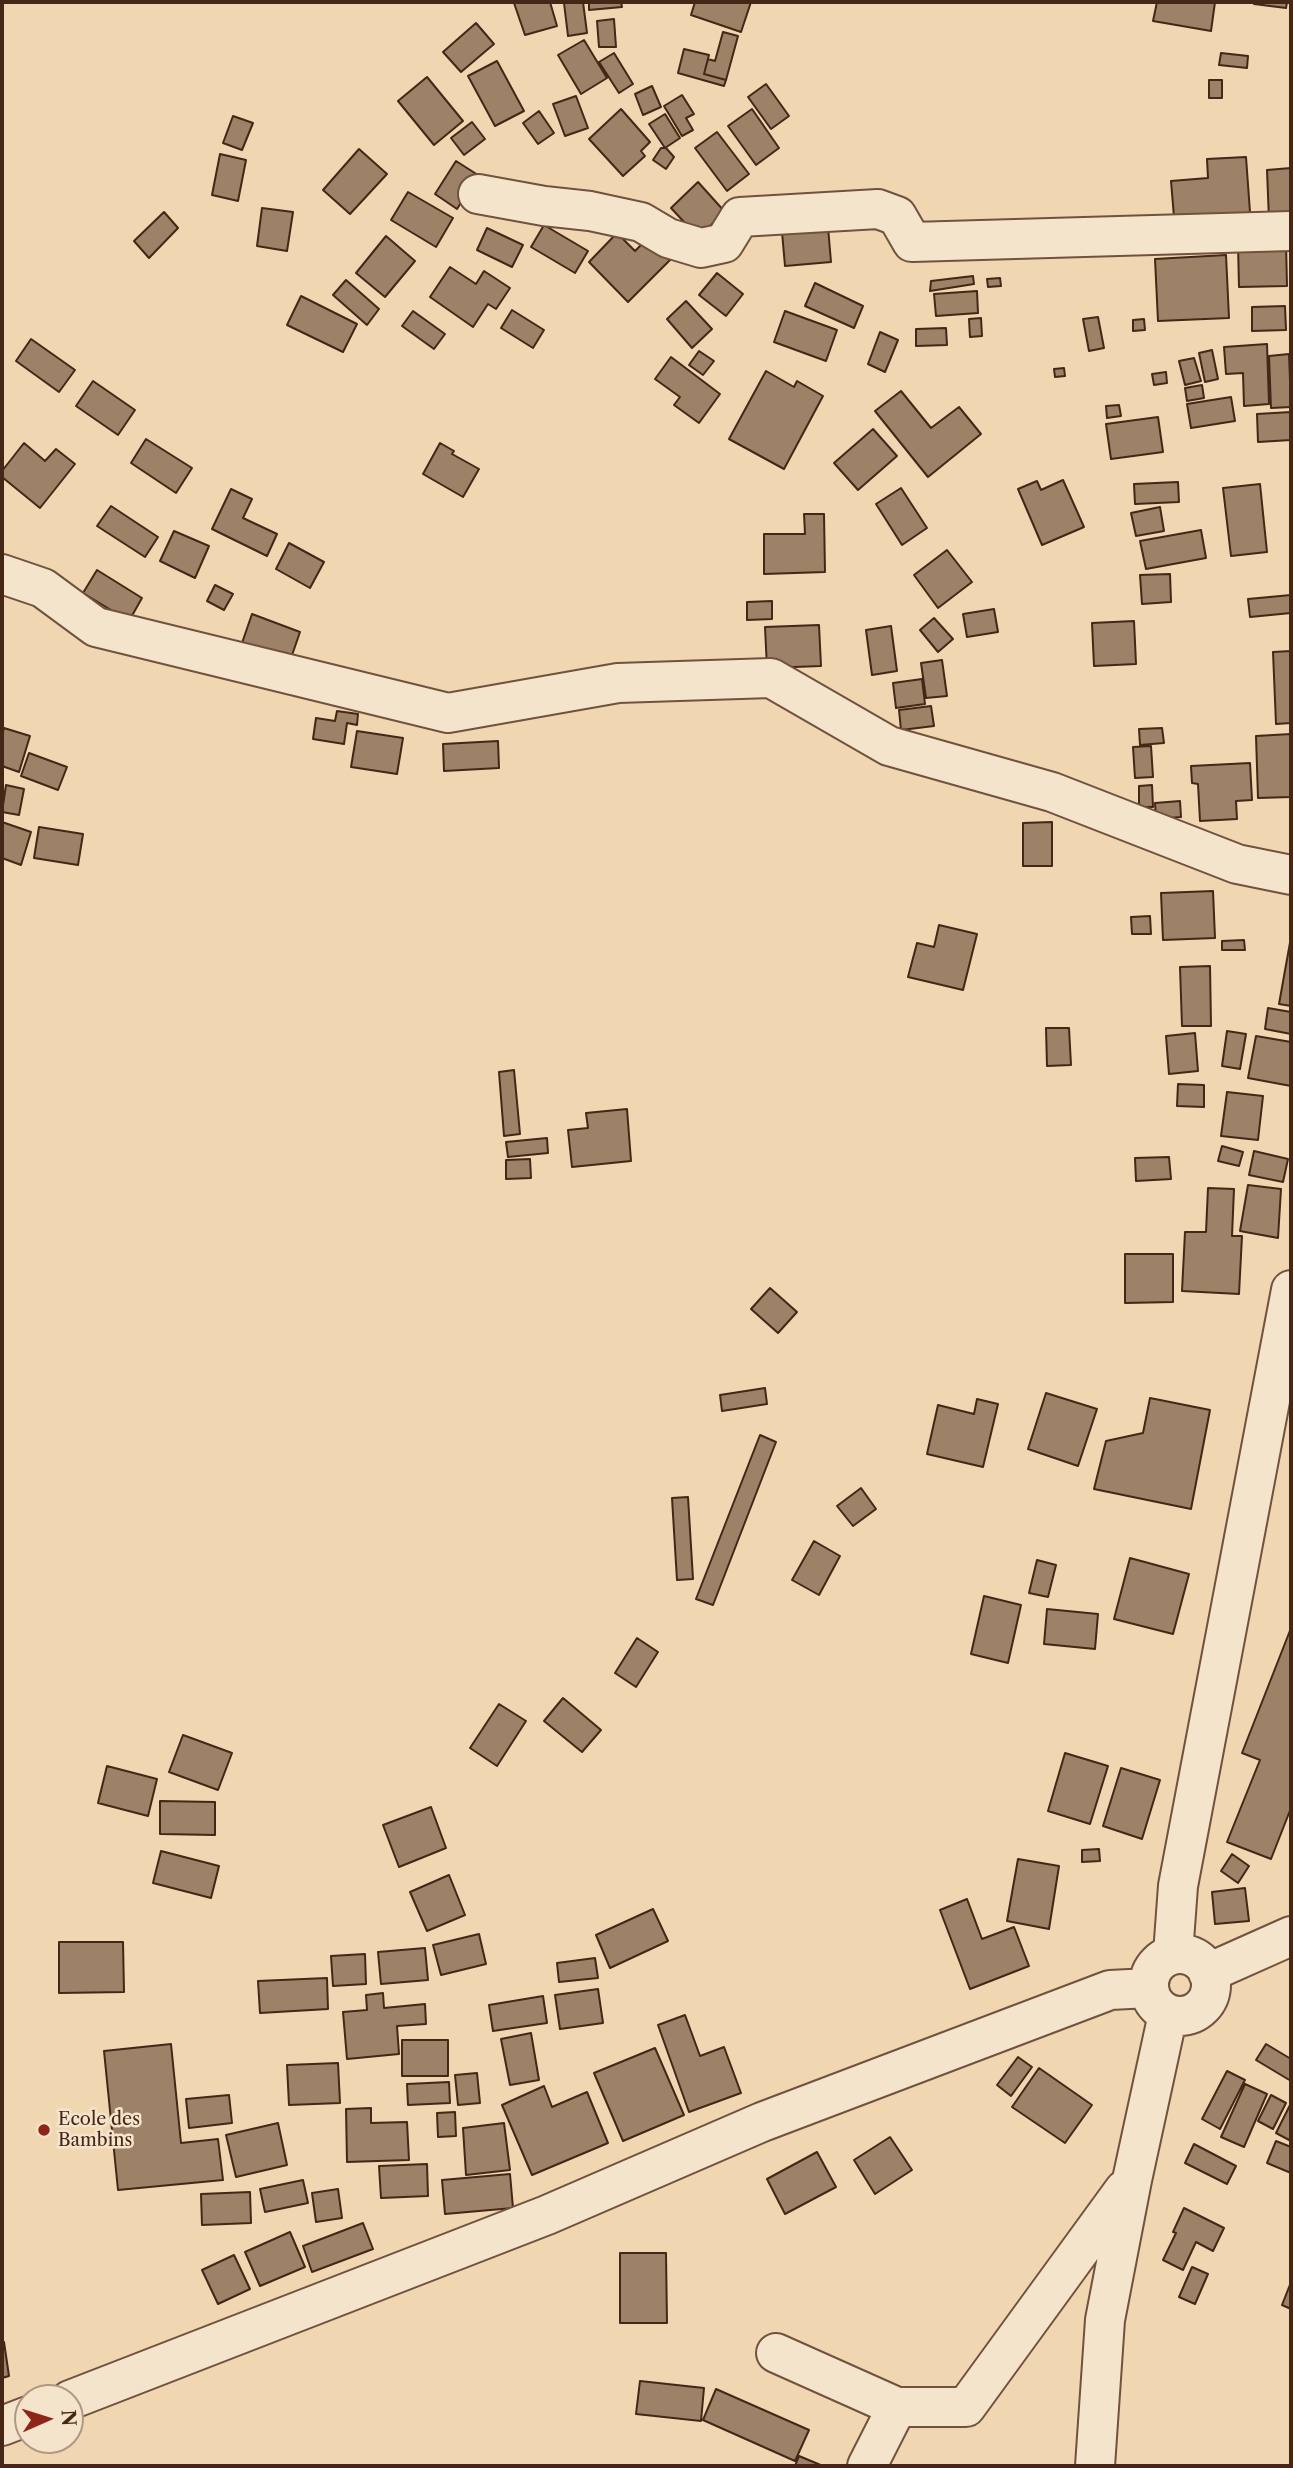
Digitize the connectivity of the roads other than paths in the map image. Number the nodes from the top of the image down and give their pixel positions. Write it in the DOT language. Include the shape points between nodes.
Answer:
graph roads {
  1 [pos="478,194"];
  2 [pos="1291,231"];
  3 [pos="2,574"];
  4 [pos="1291,875"];
  5 [pos="1291,1290"];
  6 [pos="1291,1936"];
  7 [pos="1173,1954"];
  8 [pos="1209,1973"];
  9 [pos="1158,2001"];
  10 [pos="1132,2180"];
  11 [pos="776,2353"];
  12 [pos="84,2395"];
  13 [pos="897,2407"];
  14 [pos="867,2466"];
  15 [pos="1095,2466"];
  1 -- 2 [label="street" via="641,222 701,248 724,243 740,217 878,209 897,216 912,242"];
  3 -- 4 [label="street" via="43,588 96,627 448,713 618,683 771,678 889,746 1052,792 1237,864"];
  5 -- 7 [label="street" via="1178,1886"];
  6 -- 8 [label="street"];
  7 -- 8 [label="street" via="1187,1954"];
  7 -- 9 [label="street" via="1159,1961 1150,1973"];
  8 -- 9 [label="street" via="1211,1987 1197,2012 1183,2017"];
  9 -- 10 [label="street"];
  9 -- 12 [label="street" via="1110,1990 762,2122 547,2215"];
  10 -- 13 [label="street" via="966,2407"];
  10 -- 15 [label="street" via="1105,2320"];
  11 -- 13 [label="street"];
  13 -- 14 [label="street"];
}
